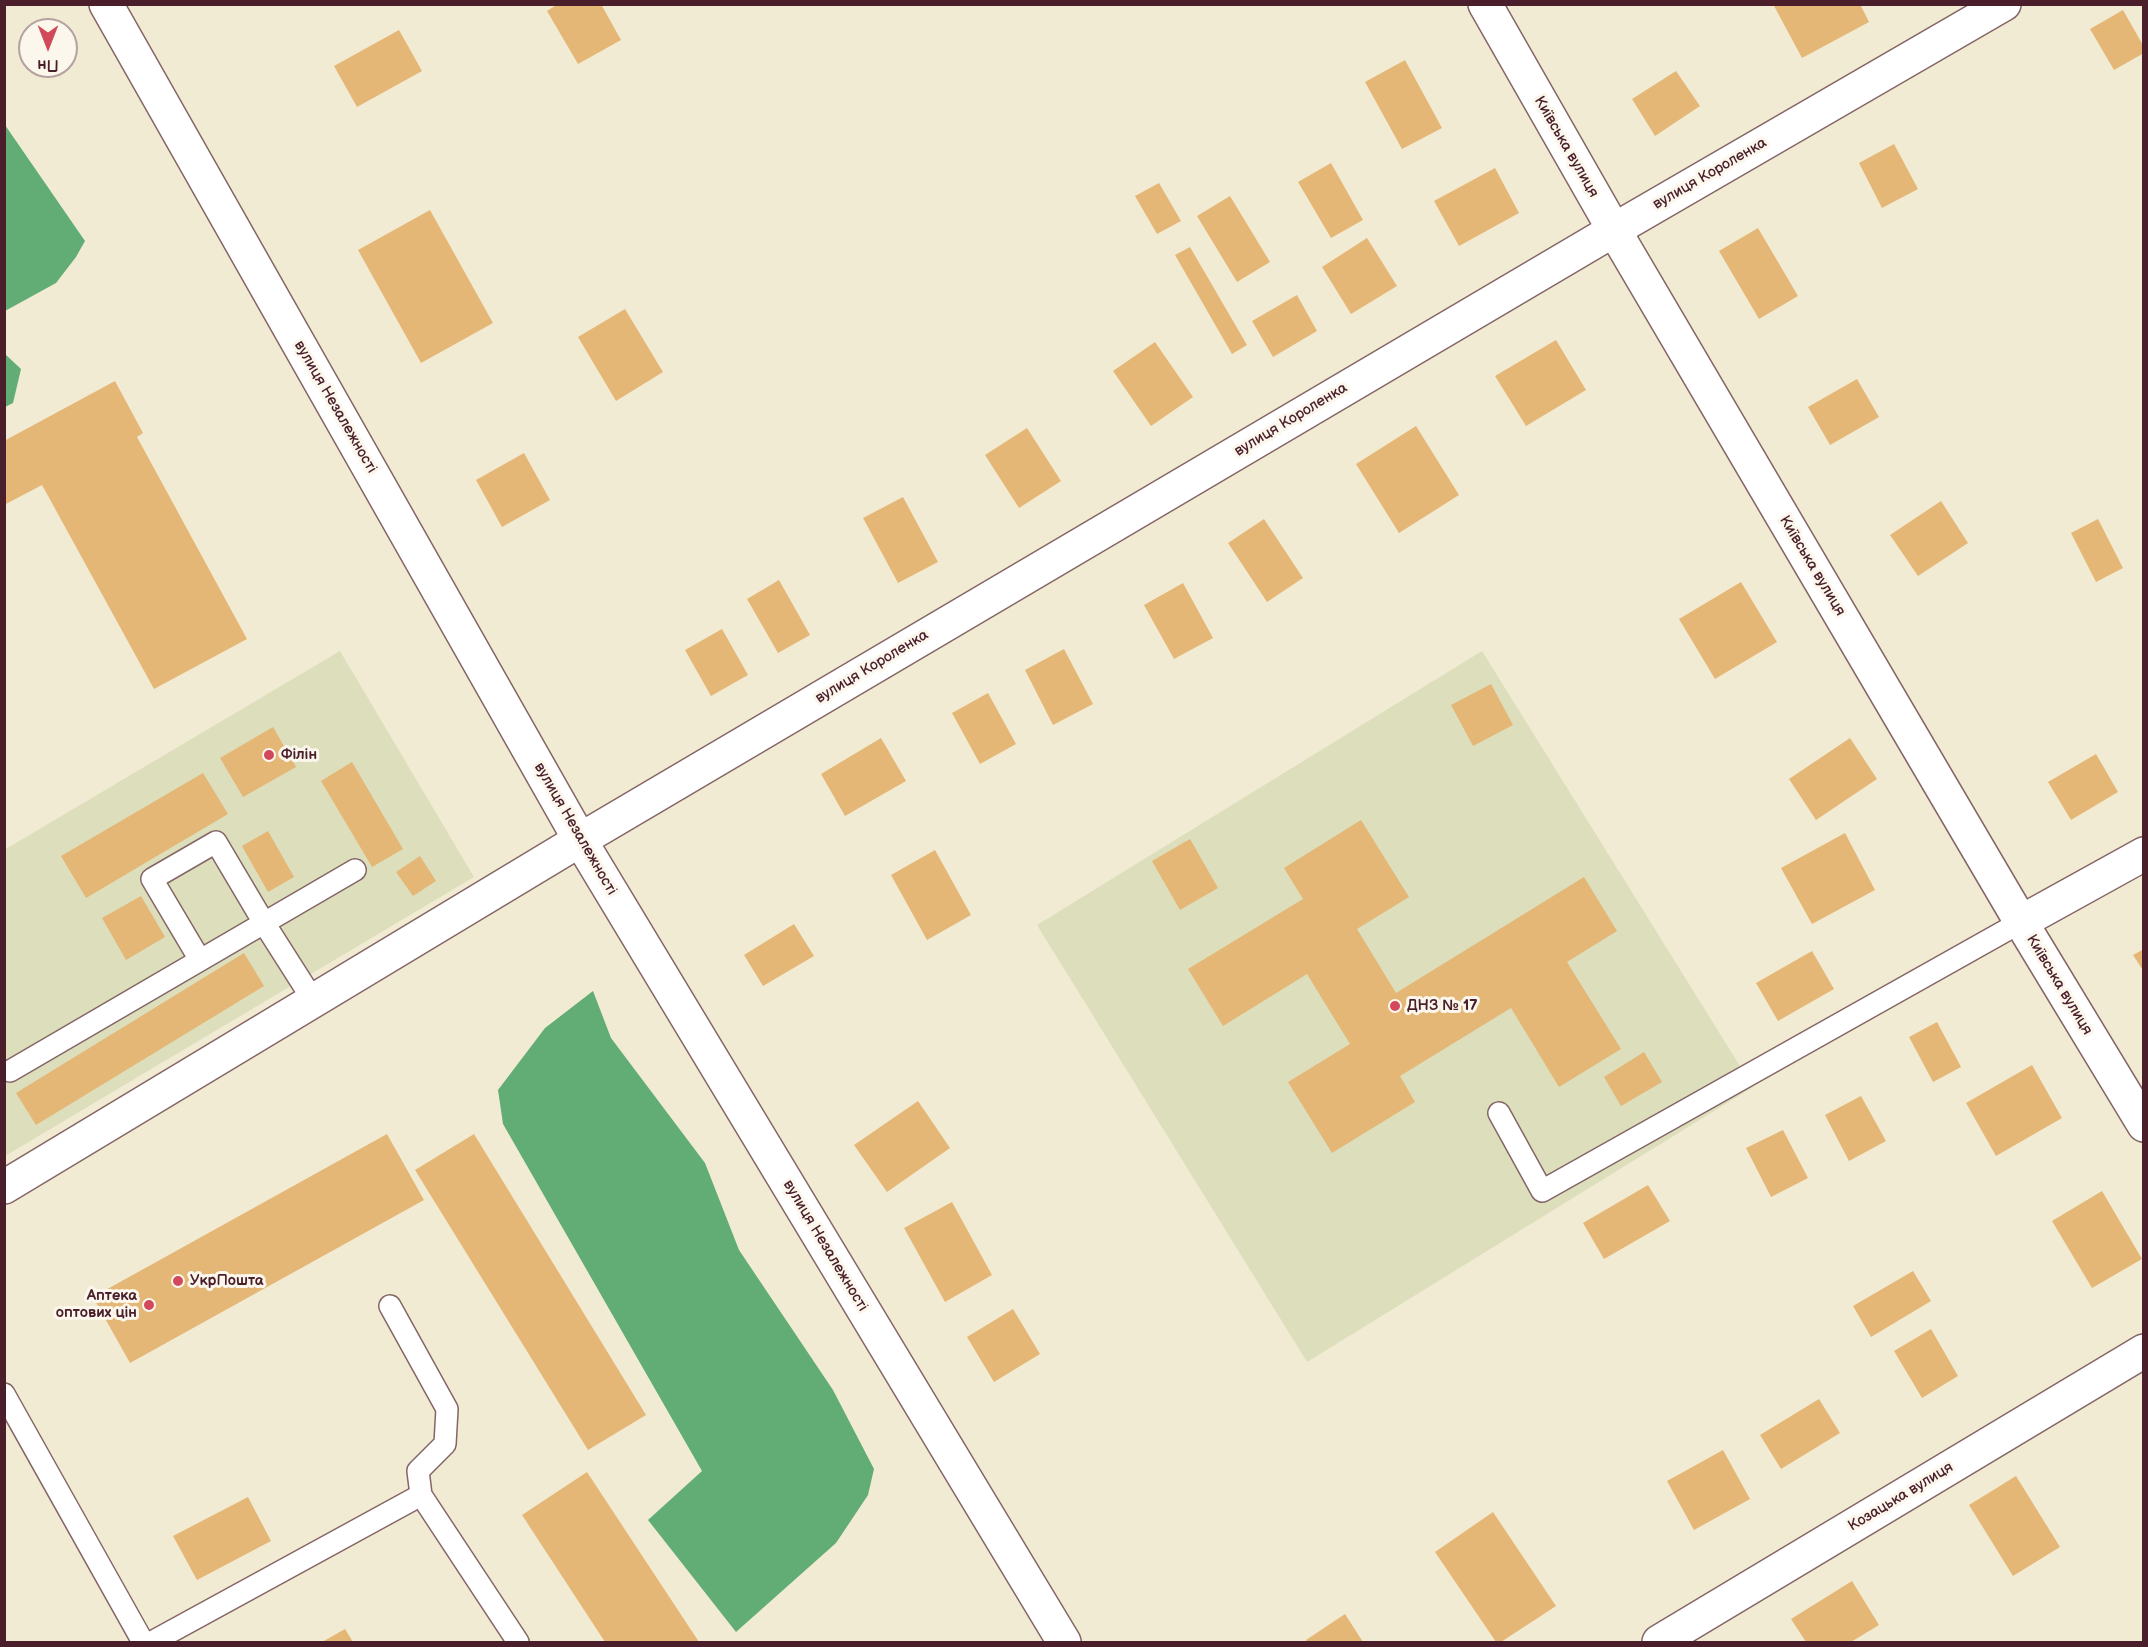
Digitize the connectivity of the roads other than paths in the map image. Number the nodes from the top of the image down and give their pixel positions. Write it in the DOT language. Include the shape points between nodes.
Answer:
graph roads {
  1 [pos="106,4"];
  2 [pos="1485,4"];
  3 [pos="2004,4"];
  4 [pos="1614,230"];
  5 [pos="580,840"];
  6 [pos="2144,854"];
  7 [pos="355,870"];
  8 [pos="2021,922"];
  9 [pos="264,923"];
  10 [pos="200,960"];
  11 [pos="313,1000"];
  12 [pos="10,1071"];
  13 [pos="1498,1113"];
  14 [pos="2144,1125"];
  15 [pos="4,1187"];
  16 [pos="390,1306"];
  17 [pos="2144,1351"];
  18 [pos="4,1394"];
  19 [pos="421,1495"];
  20 [pos="143,1642"];
  21 [pos="152,1642"];
  22 [pos="518,1642"];
  23 [pos="1064,1642"];
  24 [pos="1659,1642"];
  1 -- 5 [label="street, вулиця Незалежності"];
  2 -- 4 [label="street, Київська вулиця"];
  3 -- 4 [label="street, вулиця Короленка"];
  4 -- 5 [label="street, вулиця Короленка"];
  4 -- 8 [label="street, Київська вулиця"];
  5 -- 11 [label="street, вулиця Короленка"];
  5 -- 23 [label="street, вулиця Незалежності"];
  6 -- 8 [label="street"];
  7 -- 9 [label="lane"];
  8 -- 13 [label="lane" via="1542,1191"];
  8 -- 14 [label="street, Київська вулиця"];
  9 -- 10 [label="lane"];
  9 -- 10 [label="lane" via="216,842 207,847 152,879"];
  9 -- 11 [label="lane"];
  10 -- 12 [label="lane"];
  11 -- 15 [label="street, вулиця Короленка"];
  16 -- 19 [label="lane" via="447,1409 445,1444 418,1472"];
  17 -- 24 [label="street, Козацька вулиця"];
  18 -- 20 [label="lane"];
  19 -- 21 [label="lane"];
  19 -- 22 [label="lane"];
}
